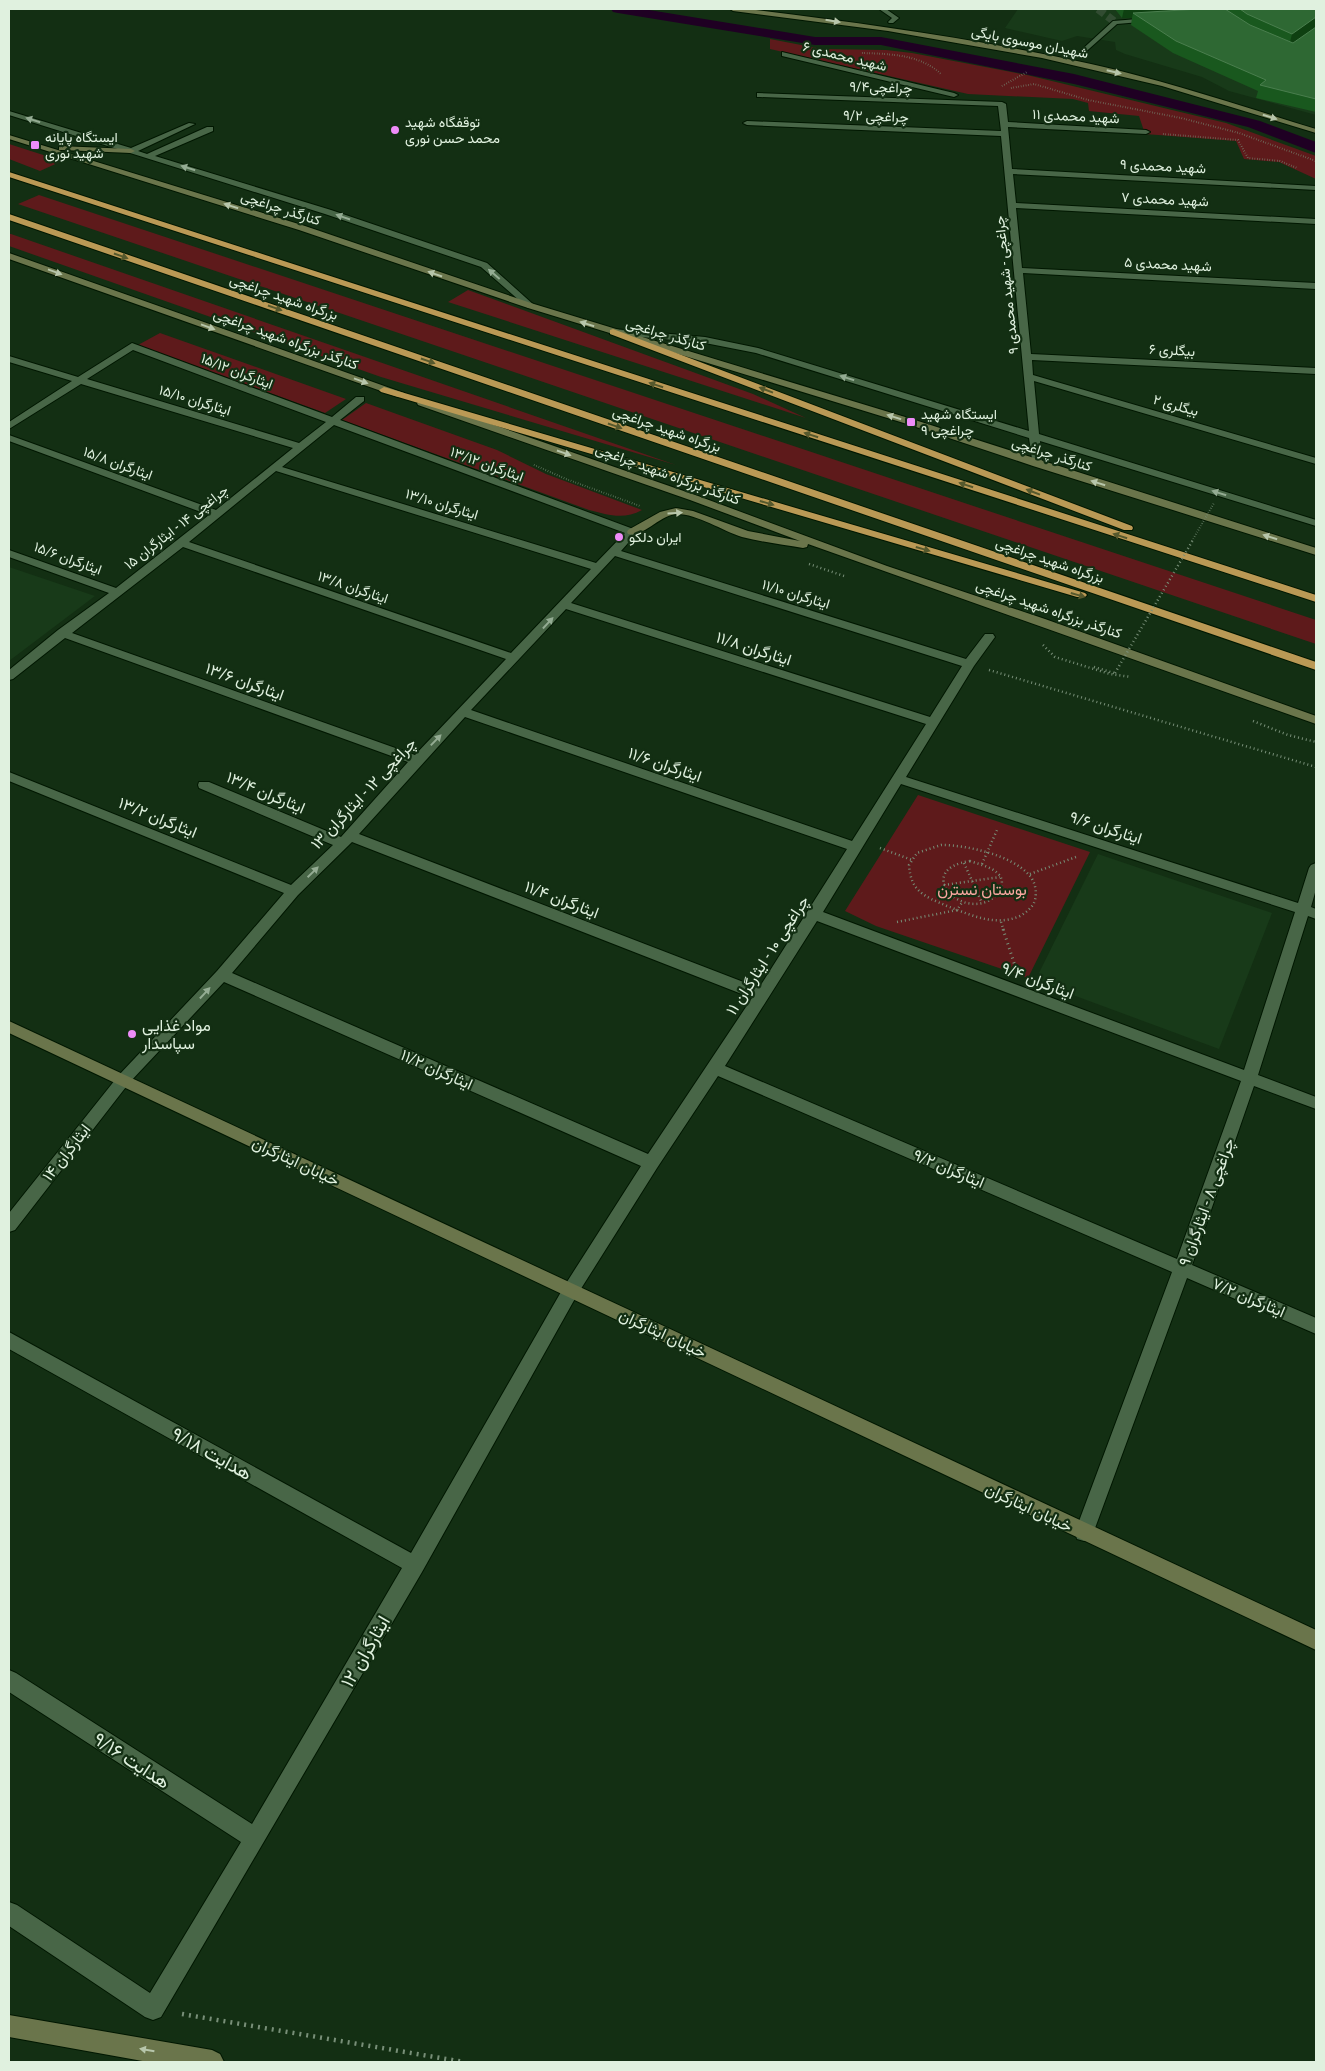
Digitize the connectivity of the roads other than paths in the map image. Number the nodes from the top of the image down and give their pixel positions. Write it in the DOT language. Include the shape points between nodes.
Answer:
graph roads {
  1 [pos="733,9"];
  2 [pos="882,9"];
  3 [pos="826,12"];
  4 [pos="1153,20"];
  5 [pos="891,22"];
  6 [pos="785,54"];
  7 [pos="1078,55"];
  8 [pos="760,95"];
  9 [pos="986,103"];
  10 [pos="1002,104"];
  11 [pos="1268,108"];
  12 [pos="9,113"];
  13 [pos="747,123"];
  14 [pos="191,124"];
  15 [pos="1004,124"];
  16 [pos="210,129"];
  17 [pos="1146,132"];
  18 [pos="1316,132"];
  19 [pos="1005,134"];
  20 [pos="9,137"];
  21 [pos="42,147"];
  22 [pos="131,151"];
  23 [pos="148,156"];
  24 [pos="9,168"];
  25 [pos="1008,171"];
  26 [pos="9,174"];
  27 [pos="1316,188"];
  28 [pos="68,194"];
  29 [pos="1012,205"];
  30 [pos="9,217"];
  31 [pos="1316,221"];
  32 [pos="9,256"];
  33 [pos="1018,270"];
  34 [pos="1316,286"];
  35 [pos="531,306"];
  36 [pos="613,332"];
  37 [pos="1027,357"];
  38 [pos="9,359"];
  39 [pos="1316,371"];
  40 [pos="1029,377"];
  41 [pos="80,380"];
  42 [pos="384,390"];
  43 [pos="360,399"];
  44 [pos="332,421"];
  45 [pos="9,426"];
  46 [pos="1035,436"];
  47 [pos="9,438"];
  48 [pos="302,447"];
  49 [pos="1316,460"];
  50 [pos="1037,464"];
  51 [pos="276,468"];
  52 [pos="217,514"];
  53 [pos="1316,522"];
  54 [pos="632,532"];
  55 [pos="181,543"];
  56 [pos="829,548"];
  57 [pos="614,552"];
  58 [pos="1316,552"];
  59 [pos="9,553"];
  60 [pos="599,568"];
  61 [pos="117,592"];
  62 [pos="1312,598"];
  63 [pos="565,605"];
  64 [pos="62,633"];
  65 [pos="990,637"];
  66 [pos="514,658"];
  67 [pos="1297,659"];
  68 [pos="969,664"];
  69 [pos="1316,666"];
  70 [pos="9,676"];
  71 [pos="464,712"];
  72 [pos="1316,720"];
  73 [pos="932,722"];
  74 [pos="417,760"];
  75 [pos="9,776"];
  76 [pos="898,779"];
  77 [pos="204,785"];
  78 [pos="346,840"];
  79 [pos="857,844"];
  80 [pos="1316,868"];
  81 [pos="293,891"];
  82 [pos="1309,912"];
  83 [pos="814,914"];
  84 [pos="222,975"];
  85 [pos="761,995"];
  86 [pos="9,1027"];
  87 [pos="715,1068"];
  88 [pos="124,1079"];
  89 [pos="1250,1079"];
  90 [pos="1316,1103"];
  91 [pos="651,1163"];
  92 [pos="9,1225"];
  93 [pos="1182,1269"];
  94 [pos="571,1290"];
  95 [pos="1316,1326"];
  96 [pos="9,1340"];
  97 [pos="1084,1532"];
  98 [pos="416,1565"];
  99 [pos="1316,1640"];
  100 [pos="9,1680"];
  101 [pos="255,1839"];
  102 [pos="9,1913"];
  103 [pos="9,2026"];
  104 [pos="212,2062"];
  1 -- 18 [label="main road, شهیدان موسوی بایگی, one-way" via="953,40 1072,62 1144,79"];
  2 -- 5 [label="street" via="896,18"];
  3 -- 5 [label="main road, شهیدان موسوی بایگی"];
  4 -- 7 [label="lane" via="1115,22"];
  5 -- 7 [label="main road, شهیدان موسوی بایگی"];
  6 -- 9 [label="street, شهید محمدی ۶"];
  7 -- 11 [label="main road, شهیدان موسوی بایگی" via="1153,73"];
  8 -- 9 [label="street, ۹/۴چراغچی"];
  9 -- 10 [label="street, ۹/۴چراغچی"];
  10 -- 15 [label="street, ۹ چراغچی - شهید محمدی"];
  22 -- 12 [label="lane, one-way"];
  13 -- 19 [label="street, ۹/۲ چراغچی"];
  14 -- 22 [label="lane"];
  15 -- 17 [label="street, شهید محمدی ۱۱"];
  15 -- 19 [label="street, ۹ چراغچی - شهید محمدی"];
  16 -- 23 [label="lane"];
  19 -- 25 [label="street, ۹ چراغچی - شهید محمدی"];
  20 -- 21 [label="main road, کنارگذر چراغچی"];
  21 -- 22 [label="main road"];
  35 -- 21 [label="main road, کنارگذر چراغچی, one-way" via="302,228"];
  22 -- 23 [label="lane"];
  35 -- 23 [label="lane, one-way" via="484,265"];
  24 -- 28 [label="highway"];
  25 -- 27 [label="street, شهید محمدی ۹"];
  25 -- 29 [label="street, ۹ چراغچی - شهید محمدی"];
  26 -- 28 [label="highway, بزرگراه شهید چراغچی"];
  62 -- 28 [label="highway, بزرگراه شهید چراغچی, one-way"];
  29 -- 31 [label="street, شهید محمدی ۷"];
  29 -- 33 [label="street, ۹ چراغچی - شهید محمدی"];
  30 -- 67 [label="highway, بزرگراه شهید چراغچی, one-way"];
  32 -- 42 [label="main road, کنارگذر بزرگراه شهید چراغچی, one-way"];
  33 -- 34 [label="street, شهید محمدی ۵"];
  33 -- 37 [label="street, ۹ چراغچی - شهید محمدی"];
  36 -- 35 [label="main road, کنارگذر چراغچی, one-way"];
  46 -- 36 [label="street, one-way" via="758,350 705,340"];
  50 -- 36 [label="main road, کنارگذر چراغچی, one-way" via="911,422"];
  62 -- 36 [label="highway, one-way"];
  37 -- 39 [label="street, بیگلری ۶"];
  37 -- 40 [label="street, ۹ چراغچی - شهید محمدی"];
  38 -- 41 [label="street, ایثارگران ۱۵/۱۰"];
  40 -- 46 [label="street, ۹ چراغچی - شهید محمدی"];
  40 -- 49 [label="street, بیگلری ۲"];
  41 -- 44 [label="street, ایثارگران ۱۵/۱۲" via="132,346"];
  41 -- 45 [label="street"];
  41 -- 48 [label="street, ایثارگران ۱۵/۱۰"];
  42 -- 56 [label="main road, کنارگذر بزرگراه شهید چراغچی, one-way"];
  42 -- 67 [label="highway, one-way"];
  43 -- 44 [label="street, چراغچی ۱۴ - ایثارگران ۱۵"];
  44 -- 48 [label="street, چراغچی ۱۴ - ایثارگران ۱۵"];
  44 -- 54 [label="street, ایثارگران ۱۳/۱۲"];
  46 -- 50 [label="street, ۹ چراغچی - شهید محمدی"];
  53 -- 46 [label="street, one-way"];
  47 -- 52 [label="street, ایثارگران ۱۵/۸"];
  48 -- 51 [label="street, چراغچی ۱۴ - ایثارگران ۱۵"];
  58 -- 50 [label="main road, کنارگذر چراغچی, one-way"];
  51 -- 52 [label="street, چراغچی ۱۴ - ایثارگران ۱۵"];
  51 -- 60 [label="street, ایثارگران ۱۳/۱۰"];
  52 -- 55 [label="street, چراغچی ۱۴ - ایثارگران ۱۵"];
  54 -- 56 [label="main road, one-way" via="676,511 745,534"];
  54 -- 57 [label="street, چراغچی ۱۲ - ایثارگران ۱۳"];
  55 -- 61 [label="street, چراغچی ۱۴ - ایثارگران ۱۵"];
  55 -- 66 [label="street, ایثارگران ۱۳/۸"];
  56 -- 72 [label="main road, کنارگذر بزرگراه شهید چراغچی"];
  57 -- 60 [label="street, چراغچی ۱۲ - ایثارگران ۱۳"];
  57 -- 68 [label="street, ایثارگران ۱۱/۱۰"];
  59 -- 61 [label="street, ایثارگران ۱۵/۶"];
  60 -- 63 [label="street, چراغچی ۱۲ - ایثارگران ۱۳"];
  61 -- 64 [label="street, چراغچی ۱۴ - ایثارگران ۱۵"];
  66 -- 63 [label="street, چراغچی ۱۲ - ایثارگران ۱۳, one-way"];
  63 -- 73 [label="street, ایثارگران ۱۱/۸"];
  64 -- 70 [label="street, چراغچی ۱۴ - ایثارگران ۱۵"];
  64 -- 74 [label="street, ایثارگران ۱۳/۶"];
  65 -- 68 [label="street, چراغچی ۱۰ - ایثارگران ۱۱"];
  66 -- 71 [label="street, چراغچی ۱۲ - ایثارگران ۱۳"];
  67 -- 69 [label="highway, بزرگراه شهید چراغچی"];
  68 -- 73 [label="street, چراغچی ۱۰ - ایثارگران ۱۱"];
  74 -- 71 [label="street, چراغچی ۱۲ - ایثارگران ۱۳, one-way"];
  71 -- 79 [label="street, ایثارگران ۱۱/۶"];
  73 -- 76 [label="street, چراغچی ۱۰ - ایثارگران ۱۱"];
  74 -- 78 [label="street, چراغچی ۱۲ - ایثارگران ۱۳"];
  75 -- 81 [label="street, ایثارگران ۱۳/۲"];
  76 -- 79 [label="street, چراغچی ۱۰ - ایثارگران ۱۱"];
  76 -- 82 [label="street, ایثارگران ۹/۶"];
  77 -- 78 [label="street, ایثارگران ۱۳/۴"];
  81 -- 78 [label="street, چراغچی ۱۲ - ایثارگران ۱۳, one-way"];
  78 -- 85 [label="street, ایثارگران ۱۱/۴"];
  79 -- 83 [label="street, چراغچی ۱۰ - ایثارگران ۱۱"];
  80 -- 82 [label="street, چراغچی ۸ - ایثارگران ۹"];
  81 -- 84 [label="street, چراغچی ۱۲ - ایثارگران ۱۳"];
  82 -- 89 [label="street, چراغچی ۸ - ایثارگران ۹"];
  83 -- 85 [label="street, چراغچی ۱۰ - ایثارگران ۱۱"];
  83 -- 89 [label="street, ایثارگران ۹/۴"];
  88 -- 84 [label="street, چراغچی ۱۲ - ایثارگران ۱۳, one-way"];
  84 -- 91 [label="street, ایثارگران ۱۱/۲"];
  85 -- 87 [label="street, چراغچی ۱۰ - ایثارگران ۱۱"];
  86 -- 88 [label="main road, خیابان ایثارگران"];
  87 -- 91 [label="street, چراغچی ۱۰ - ایثارگران ۱۱"];
  87 -- 93 [label="street, ایثارگران ۹/۲"];
  88 -- 92 [label="street, ایثارگران ۱۴"];
  88 -- 94 [label="main road, خیابان ایثارگران"];
  89 -- 90 [label="street, ایثارگران ۹/۴"];
  89 -- 93 [label="street, چراغچی ۸ - ایثارگران ۹"];
  91 -- 94 [label="street, چراغچی ۱۰ - ایثارگران ۱۱"];
  93 -- 95 [label="street, ایثارگران ۷/۲"];
  93 -- 97 [label="street, چراغچی ۸ - ایثارگران ۹"];
  94 -- 97 [label="main road, خیابان ایثارگران"];
  94 -- 98 [label="street, ایثارگران ۱۲"];
  96 -- 98 [label="street, هدایت ۹/۱۸"];
  97 -- 99 [label="main road, خیابان ایثارگران"];
  98 -- 101 [label="street, ایثارگران ۱۲"];
  100 -- 101 [label="street, هدایت ۹/۱۶"];
  101 -- 102 [label="street, ایثارگران ۱۲" via="153,2009"];
  104 -- 103 [label="main road, one-way"];
}
